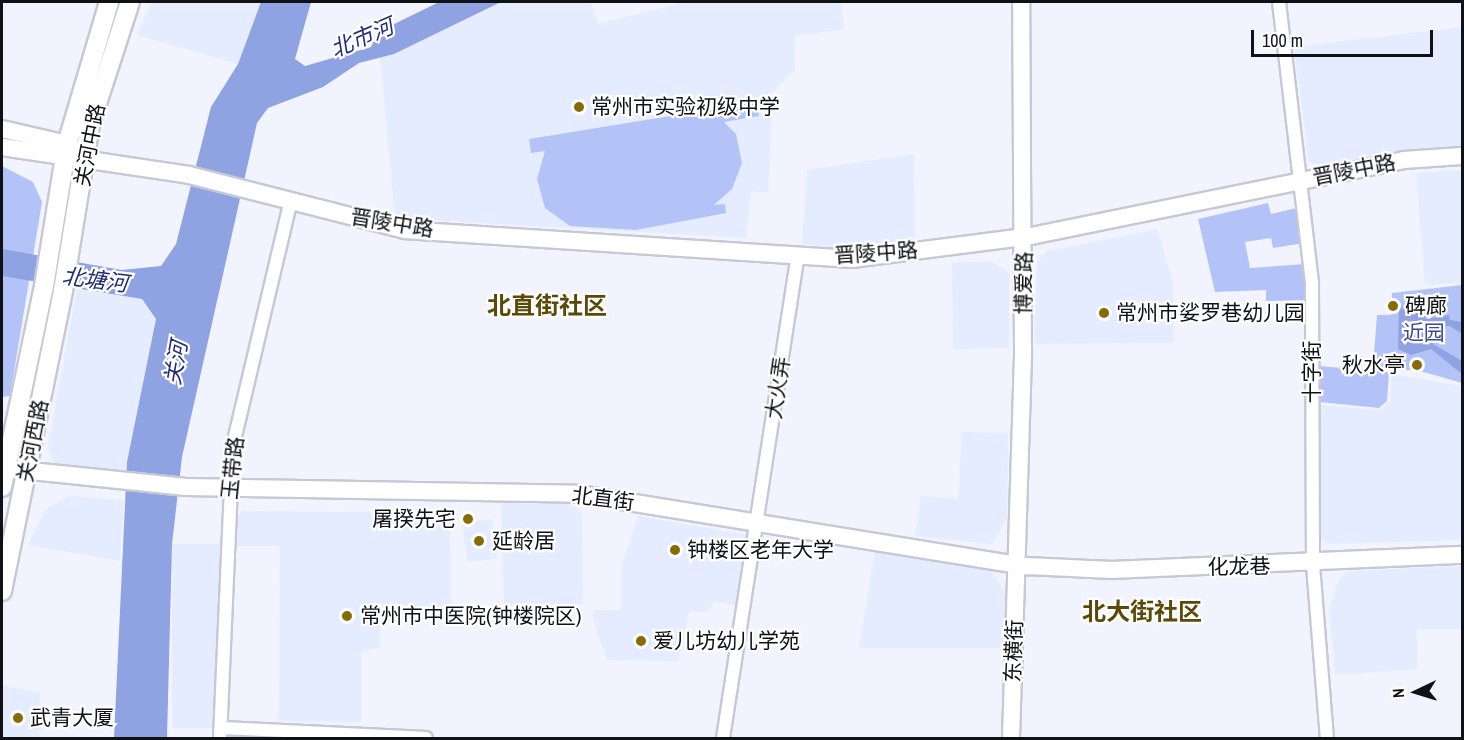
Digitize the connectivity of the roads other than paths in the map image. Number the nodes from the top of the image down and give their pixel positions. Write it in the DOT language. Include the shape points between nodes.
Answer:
graph roads {
  1 [pos="108,2"];
  2 [pos="130,2"];
  3 [pos="1021,2"];
  4 [pos="1279,2"];
  5 [pos="2,129"];
  6 [pos="2,147"];
  7 [pos="65,152"];
  8 [pos="1462,156"];
  9 [pos="87,158"];
  10 [pos="1303,180"];
  11 [pos="290,202"];
  12 [pos="1028,236"];
  13 [pos="798,254"];
  14 [pos="44,286"];
  15 [pos="63,291"];
  16 [pos="4,466"];
  17 [pos="27,471"];
  18 [pos="229,489"];
  19 [pos="759,522"];
  20 [pos="1462,555"];
  21 [pos="1021,565"];
  22 [pos="1313,565"];
  23 [pos="2,591"];
  24 [pos="222,733"];
  25 [pos="426,738"];
  26 [pos="723,738"];
  27 [pos="1011,738"];
  28 [pos="1020,738"];
  29 [pos="1326,738"];
  1 -- 7 [label="main road, 关河中路"];
  2 -- 9 [label="main road, 关河中路" via="90,125"];
  3 -- 12 [label="main road, 博爱路"];
  4 -- 10 [label="street, 十字街"];
  5 -- 7 [label="main road"];
  6 -- 7 [label="main road"];
  7 -- 9 [label="main road"];
  7 -- 14 [label="main road, 关河中路"];
  8 -- 10 [label="main road, 晋陵中路" via="1403,160"];
  9 -- 11 [label="main road, 晋陵中路" via="189,176"];
  9 -- 15 [label="main road, 关河中路"];
  10 -- 12 [label="main road, 晋陵中路"];
  10 -- 22 [label="street, 十字街" via="1312,284"];
  11 -- 13 [label="main road, 晋陵中路" via="404,230"];
  11 -- 18 [label="street, 玉带路" via="232,445"];
  12 -- 13 [label="main road, 晋陵中路" via="852,259"];
  12 -- 21 [label="main road, 博爱路"];
  13 -- 19 [label="street, 大火弄"];
  14 -- 16 [label="main road, 关河西路"];
  15 -- 17 [label="main road, 关河西路"];
  16 -- 17 [label="main road"];
  17 -- 18 [label="main road, 北直街"];
  17 -- 23 [label="main road, 关河西路"];
  18 -- 19 [label="main road, 北直街" via="579,494"];
  18 -- 24 [label="street, 玉带路"];
  19 -- 21 [label="main road, 北直街"];
  19 -- 26 [label="street, 大火弄"];
  20 -- 22 [label="main road, 化龙巷"];
  21 -- 22 [label="main road, 化龙巷" via="1113,570"];
  21 -- 27 [label="main road, 东横街"];
  21 -- 28 [label="main road, 东横街"];
  22 -- 29 [label="street, 十字街"];
  24 -- 25 [label="street"];
}
